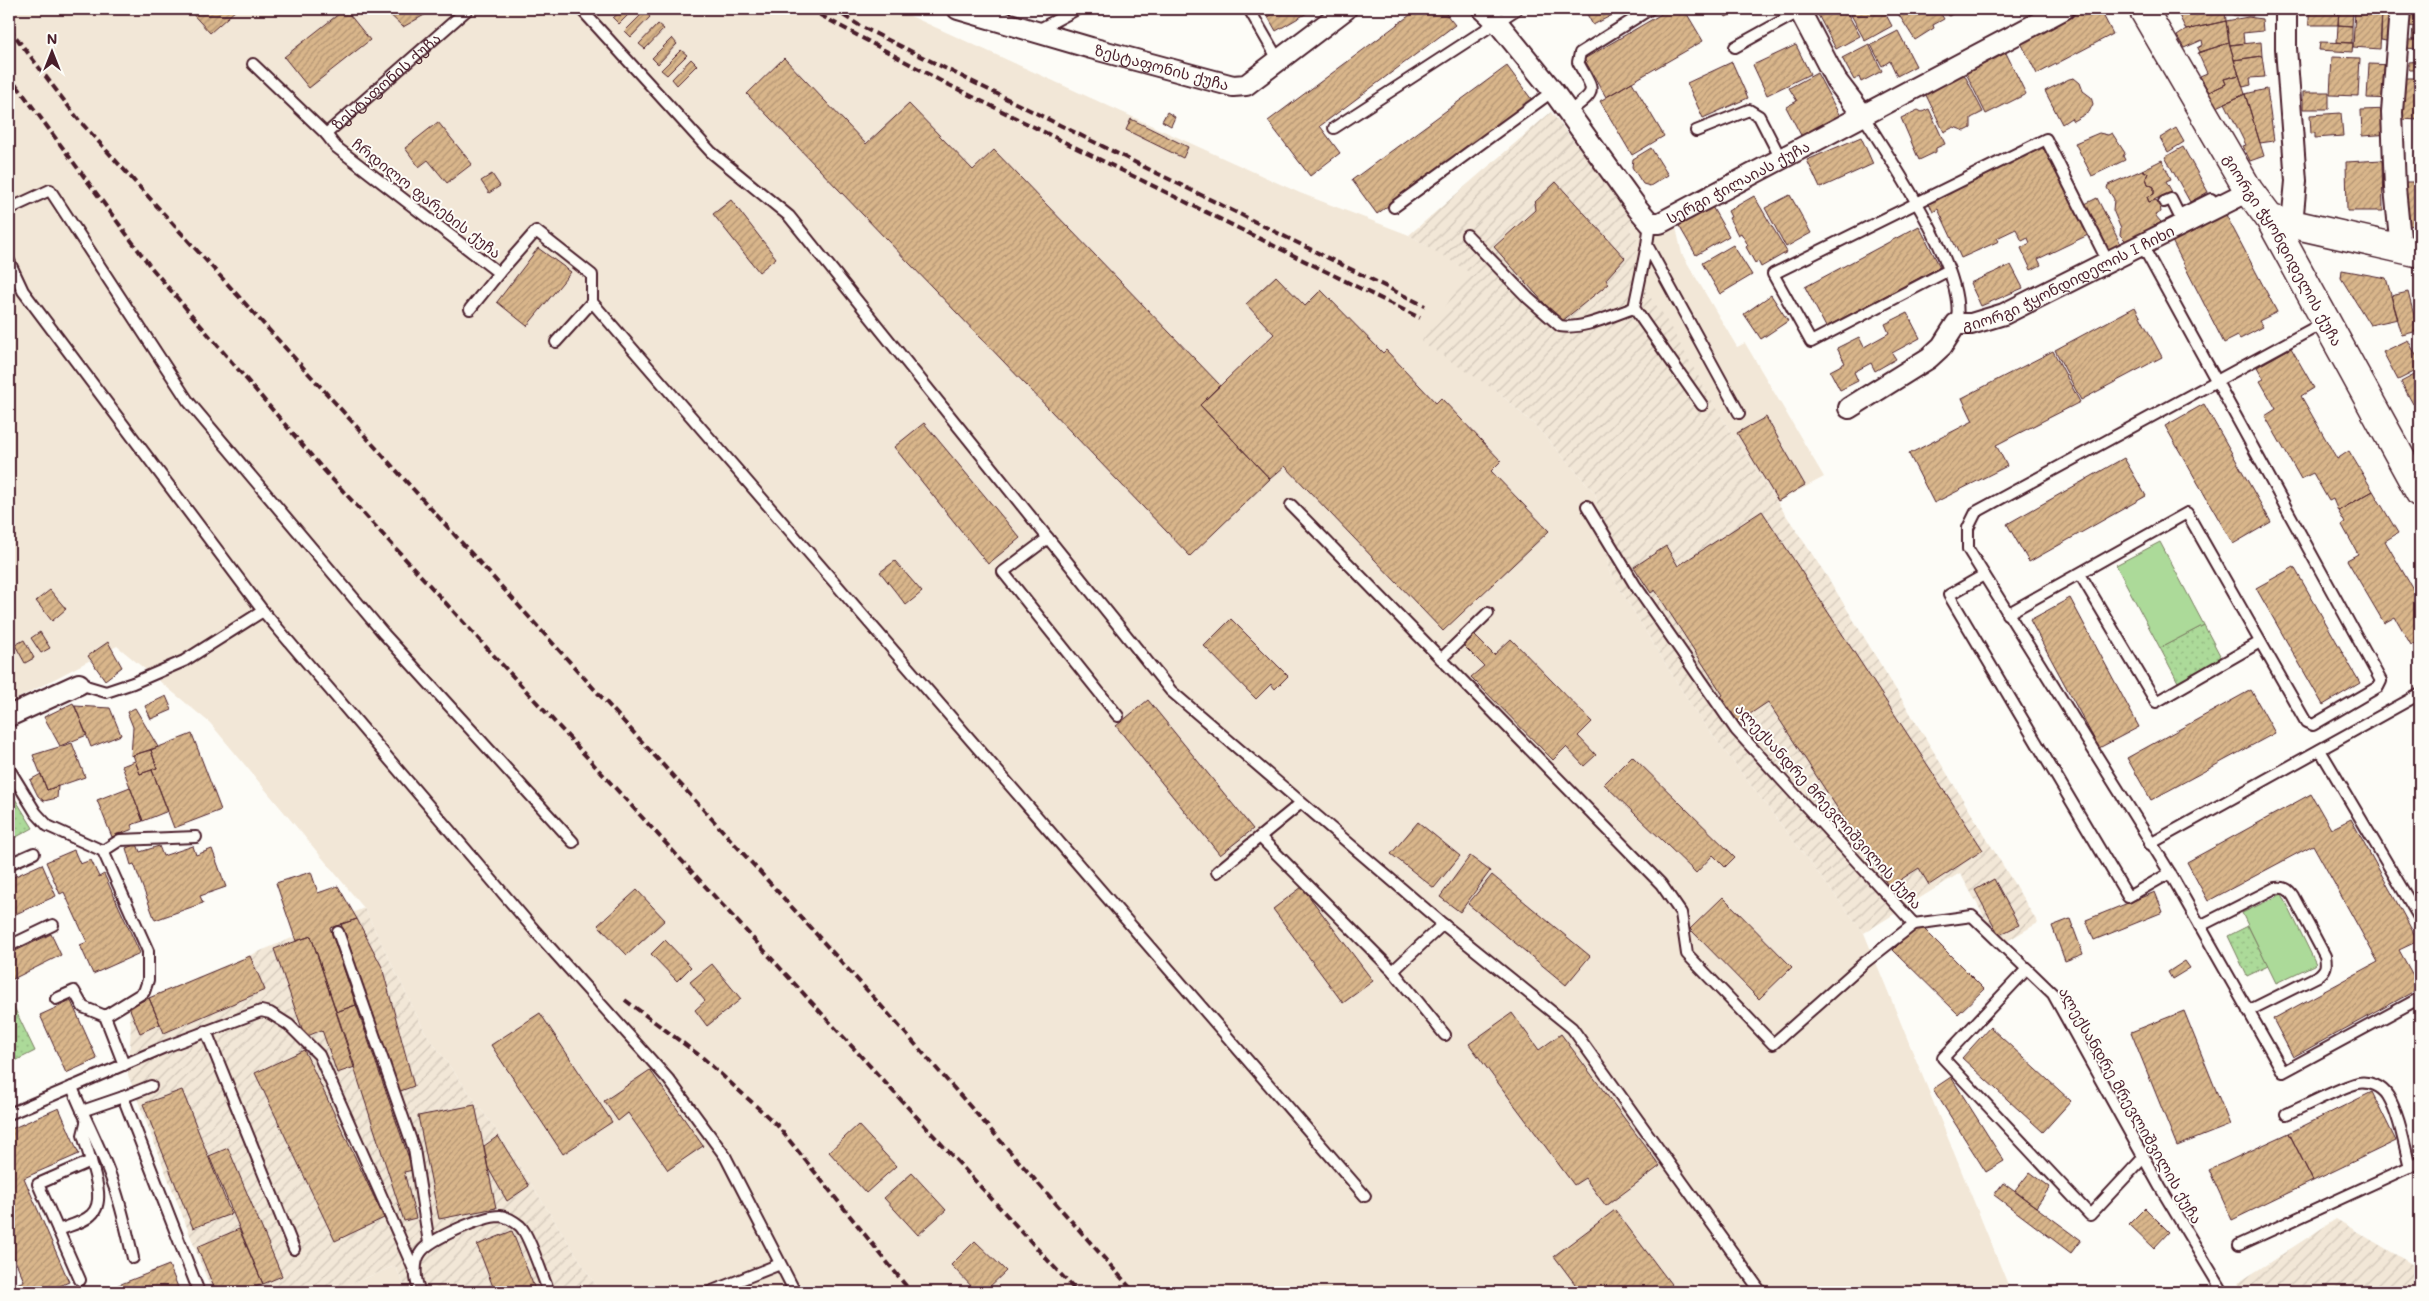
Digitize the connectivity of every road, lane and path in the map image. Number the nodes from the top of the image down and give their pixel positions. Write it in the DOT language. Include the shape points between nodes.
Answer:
graph roads {
  1 [pos="468,9"];
  2 [pos="581,9"];
  3 [pos="958,9"];
  4 [pos="1077,9"];
  5 [pos="1249,9"];
  6 [pos="1346,9"];
  7 [pos="1517,9"];
  8 [pos="1650,9"];
  9 [pos="2064,9"];
  10 [pos="2144,9"];
  11 [pos="2286,9"];
  12 [pos="2400,9"];
  13 [pos="1802,10"];
  14 [pos="1490,15"];
  15 [pos="1036,31"];
  16 [pos="1735,47"];
  17 [pos="1279,61"];
  18 [pos="253,64"];
  19 [pos="1554,91"];
  20 [pos="1569,112"];
  21 [pos="1862,114"];
  22 [pos="1334,128"];
  23 [pos="1696,131"];
  24 [pos="326,134"];
  25 [pos="1781,159"];
  26 [pos="2250,191"];
  27 [pos="1916,201"];
  28 [pos="2164,202"];
  29 [pos="1394,208"];
  30 [pos="2215,208"];
  31 [pos="9,209"];
  32 [pos="2281,222"];
  33 [pos="1650,223"];
  34 [pos="1467,235"];
  35 [pos="1647,244"];
  36 [pos="2142,244"];
  37 [pos="2411,251"];
  38 [pos="9,261"];
  39 [pos="2108,262"];
  40 [pos="1949,270"];
  41 [pos="499,273"];
  42 [pos="592,302"];
  43 [pos="1634,308"];
  44 [pos="470,309"];
  45 [pos="2326,322"];
  46 [pos="1956,324"];
  47 [pos="556,342"];
  48 [pos="2216,382"];
  49 [pos="1702,405"];
  50 [pos="1849,408"];
  51 [pos="1739,413"];
  52 [pos="2420,493"];
  53 [pos="1291,505"];
  54 [pos="1586,506"];
  55 [pos="1048,538"];
  56 [pos="2080,574"];
  57 [pos="1984,575"];
  58 [pos="263,611"];
  59 [pos="1488,613"];
  60 [pos="2007,614"];
  61 [pos="2260,642"];
  62 [pos="1441,659"];
  63 [pos="79,684"];
  64 [pos="2420,694"];
  65 [pos="9,716"];
  66 [pos="1118,716"];
  67 [pos="2320,750"];
  68 [pos="9,770"];
  69 [pos="1301,803"];
  70 [pos="196,837"];
  71 [pos="1260,837"];
  72 [pos="573,842"];
  73 [pos="2150,844"];
  74 [pos="102,851"];
  75 [pos="34,853"];
  76 [pos="9,864"];
  77 [pos="1217,872"];
  78 [pos="2170,873"];
  79 [pos="2420,919"];
  80 [pos="1443,924"];
  81 [pos="1914,924"];
  82 [pos="53,925"];
  83 [pos="2200,926"];
  84 [pos="338,932"];
  85 [pos="9,946"];
  86 [pos="2027,969"];
  87 [pos="1393,971"];
  88 [pos="2420,998"];
  89 [pos="56,999"];
  90 [pos="2248,1011"];
  91 [pos="105,1016"];
  92 [pos="206,1031"];
  93 [pos="1445,1035"];
  94 [pos="124,1065"];
  95 [pos="151,1086"];
  96 [pos="72,1087"];
  97 [pos="123,1097"];
  98 [pos="82,1112"];
  99 [pos="9,1114"];
  100 [pos="2286,1114"];
  101 [pos="86,1123"];
  102 [pos="2144,1157"];
  103 [pos="92,1161"];
  104 [pos="2420,1162"];
  105 [pos="2410,1167"];
  106 [pos="1365,1196"];
  107 [pos="58,1230"];
  108 [pos="429,1243"];
  109 [pos="2239,1245"];
  110 [pos="294,1249"];
  111 [pos="133,1258"];
  112 [pos="780,1264"];
  113 [pos="415,1272"];
  114 [pos="80,1280"];
  115 [pos="199,1292"];
  116 [pos="420,1292"];
  117 [pos="549,1292"];
  118 [pos="710,1292"];
  119 [pos="795,1292"];
  120 [pos="1761,1292"];
  121 [pos="2223,1292"];
  1 -- 24 [label="lane, ზესტაფონის ქუჩა"];
  2 -- 55 [label="lane" via="711,152 790,216"];
  3 -- 15 [label="street, ზესტაფონის ქუჩა"];
  4 -- 15 [label="lane"];
  5 -- 17 [label="lane"];
  6 -- 17 [label="street, ზესტაფონის ქუჩა"];
  7 -- 14 [label="lane"];
  8 -- 20 [label="lane" via="1580,53 1578,62 1592,90 1589,97"];
  9 -- 21 [label="street, სერგი ჭილაიას ქუჩა"];
  10 -- 26 [label="street, გიორგი ჭყონდიდელის ქუჩა"];
  11 -- 32 [label="street" via="2296,181"];
  12 -- 37 [label="street" via="2392,112 2395,188"];
  13 -- 16 [label="lane"];
  13 -- 21 [label="street" via="1836,80"];
  14 -- 19 [label="street, სერგი ჭილაიას ქუჩა"];
  14 -- 22 [label="lane"];
  15 -- 17 [label="street, ზესტაფონის ქუჩა" via="1233,86 1246,85"];
  18 -- 24 [label="lane, ჩრდილო ფარეხის ქუჩა"];
  19 -- 20 [label="street, სერგი ჭილაიას ქუჩა"];
  19 -- 29 [label="lane"];
  20 -- 33 [label="street, სერგი ჭილაიას ქუჩა"];
  21 -- 25 [label="street, სერგი ჭილაიას ქუჩა"];
  21 -- 27 [label="lane"];
  23 -- 25 [label="lane" via="1743,112 1755,112"];
  24 -- 41 [label="lane, ჩრდილო ფარეხის ქუჩა" via="336,147"];
  25 -- 33 [label="street, სერგი ჭილაიას ქუჩა" via="1660,223"];
  26 -- 30 [label="street, გიორგი ჭყონდიდელის I ჩიხი"];
  26 -- 32 [label="street, გიორგი ჭყონდიდელის ქუჩა"];
  27 -- 39 [label="lane" via="2046,139"];
  27 -- 40 [label="lane"];
  27 -- 40 [label="lane" via="1773,274 1811,342"];
  28 -- 30 [label="lane" via="2172,199 2179,214 2211,199"];
  30 -- 36 [label="street, გიორგი ჭყონდიდელის I ჩიხი"];
  31 -- 72 [label="lane" via="50,190 188,401 384,634"];
  32 -- 37 [label="street"];
  32 -- 45 [label="street, გიორგი ჭყონდიდელის ქუჩა"];
  33 -- 35 [label="lane"];
  34 -- 43 [label="lane" via="1560,326 1597,320"];
  35 -- 43 [label="lane"];
  35 -- 51 [label="lane"];
  36 -- 39 [label="street, გიორგი ჭყონდიდელის I ჩიხი"];
  36 -- 48 [label="lane"];
  38 -- 58 [label="lane" via="23,291"];
  39 -- 46 [label="street, გიორგი ჭყონდიდელის I ჩიხი" via="2004,314 1971,324"];
  40 -- 46 [label="lane" via="1957,292 1959,312"];
  41 -- 42 [label="lane, ჩრდილო ფარეხის ქუჩა" via="536,231 592,275"];
  41 -- 44 [label="lane"];
  42 -- 47 [label="lane"];
  42 -- 106 [label="lane"];
  43 -- 49 [label="lane"];
  45 -- 48 [label="lane"];
  45 -- 52 [label="street, გიორგი ჭყონდიდელის ქუჩა"];
  46 -- 50 [label="street, გიორგი ჭყონდიდელის I ჩიხი" via="1942,346 1929,358"];
  48 -- 57 [label="lane" via="1976,512 1968,528 1968,549"];
  48 -- 61 [label="lane" via="2380,681 2378,688 2313,725 2306,722"];
  53 -- 62 [label="lane"];
  54 -- 81 [label="lane, ალექსანდრე მრევლიშვილის ქუჩა" via="1635,585 1736,730"];
  55 -- 66 [label="lane" via="1003,572"];
  55 -- 69 [label="lane" via="1171,692"];
  56 -- 60 [label="lane"];
  56 -- 61 [label="lane" via="2156,702"];
  56 -- 61 [label="lane" via="2187,513"];
  57 -- 60 [label="lane"];
  57 -- 78 [label="lane" via="1949,595 2128,897"];
  58 -- 63 [label="lane" via="184,661 133,683 106,692"];
  58 -- 112 [label="lane" via="536,932 669,1080 725,1156"];
  59 -- 62 [label="lane"];
  60 -- 73 [label="lane"];
  62 -- 81 [label="lane" via="1661,884 1681,913 1688,954 1773,1044 1864,963"];
  63 -- 65 [label="street"];
  64 -- 67 [label="lane"];
  67 -- 73 [label="lane"];
  67 -- 79 [label="lane"];
  68 -- 74 [label="lane" via="48,826"];
  69 -- 71 [label="lane"];
  69 -- 80 [label="lane"];
  70 -- 74 [label="lane" via="120,840"];
  71 -- 77 [label="lane"];
  71 -- 87 [label="lane"];
  73 -- 78 [label="lane"];
  74 -- 91 [label="lane" via="144,939 149,966 144,992"];
  75 -- 76 [label="lane"];
  78 -- 83 [label="lane"];
  80 -- 87 [label="lane"];
  80 -- 120 [label="lane" via="1572,1028"];
  81 -- 86 [label="lane, ალექსანდრე მრევლიშვილის ქუჩა" via="1972,916"];
  82 -- 85 [label="lane"];
  83 -- 90 [label="lane"];
  83 -- 90 [label="lane" via="2275,888 2289,889 2293,896 2327,965 2318,976"];
  84 -- 108 [label="lane" via="414,1148"];
  86 -- 102 [label="lane, ალექსანდრე მრევლიშვილის ქუჩა" via="2052,994"];
  86 -- 102 [label="lane" via="1943,1058 2090,1215"];
  87 -- 93 [label="lane"];
  88 -- 90 [label="lane" via="2283,1072"];
  89 -- 91 [label="lane" via="74,991 83,1007"];
  91 -- 94 [label="lane"];
  92 -- 94 [label="lane"];
  92 -- 110 [label="lane"];
  92 -- 113 [label="lane" via="261,1011 289,1025 319,1055"];
  94 -- 96 [label="lane"];
  95 -- 97 [label="lane"];
  96 -- 98 [label="lane"];
  96 -- 99 [label="lane"];
  97 -- 98 [label="lane"];
  97 -- 115 [label="lane"];
  98 -- 101 [label="lane"];
  100 -- 105 [label="lane" via="2358,1083 2380,1087 2388,1096"];
  101 -- 103 [label="lane" via="83,1135"];
  101 -- 111 [label="lane" via="99,1145 114,1185"];
  102 -- 121 [label="lane, ალექსანდრე მრევლიშვილის ქუჩა"];
  103 -- 107 [label="lane" via="98,1196 96,1210 91,1216"];
  103 -- 107 [label="lane" via="38,1184"];
  104 -- 105 [label="lane"];
  105 -- 109 [label="lane"];
  107 -- 114 [label="lane"];
  108 -- 113 [label="lane" via="419,1253"];
  108 -- 117 [label="lane" via="482,1220 499,1216 511,1219 522,1228"];
  112 -- 118 [label="lane"];
  112 -- 119 [label="lane"];
  113 -- 116 [label="lane"];
}
